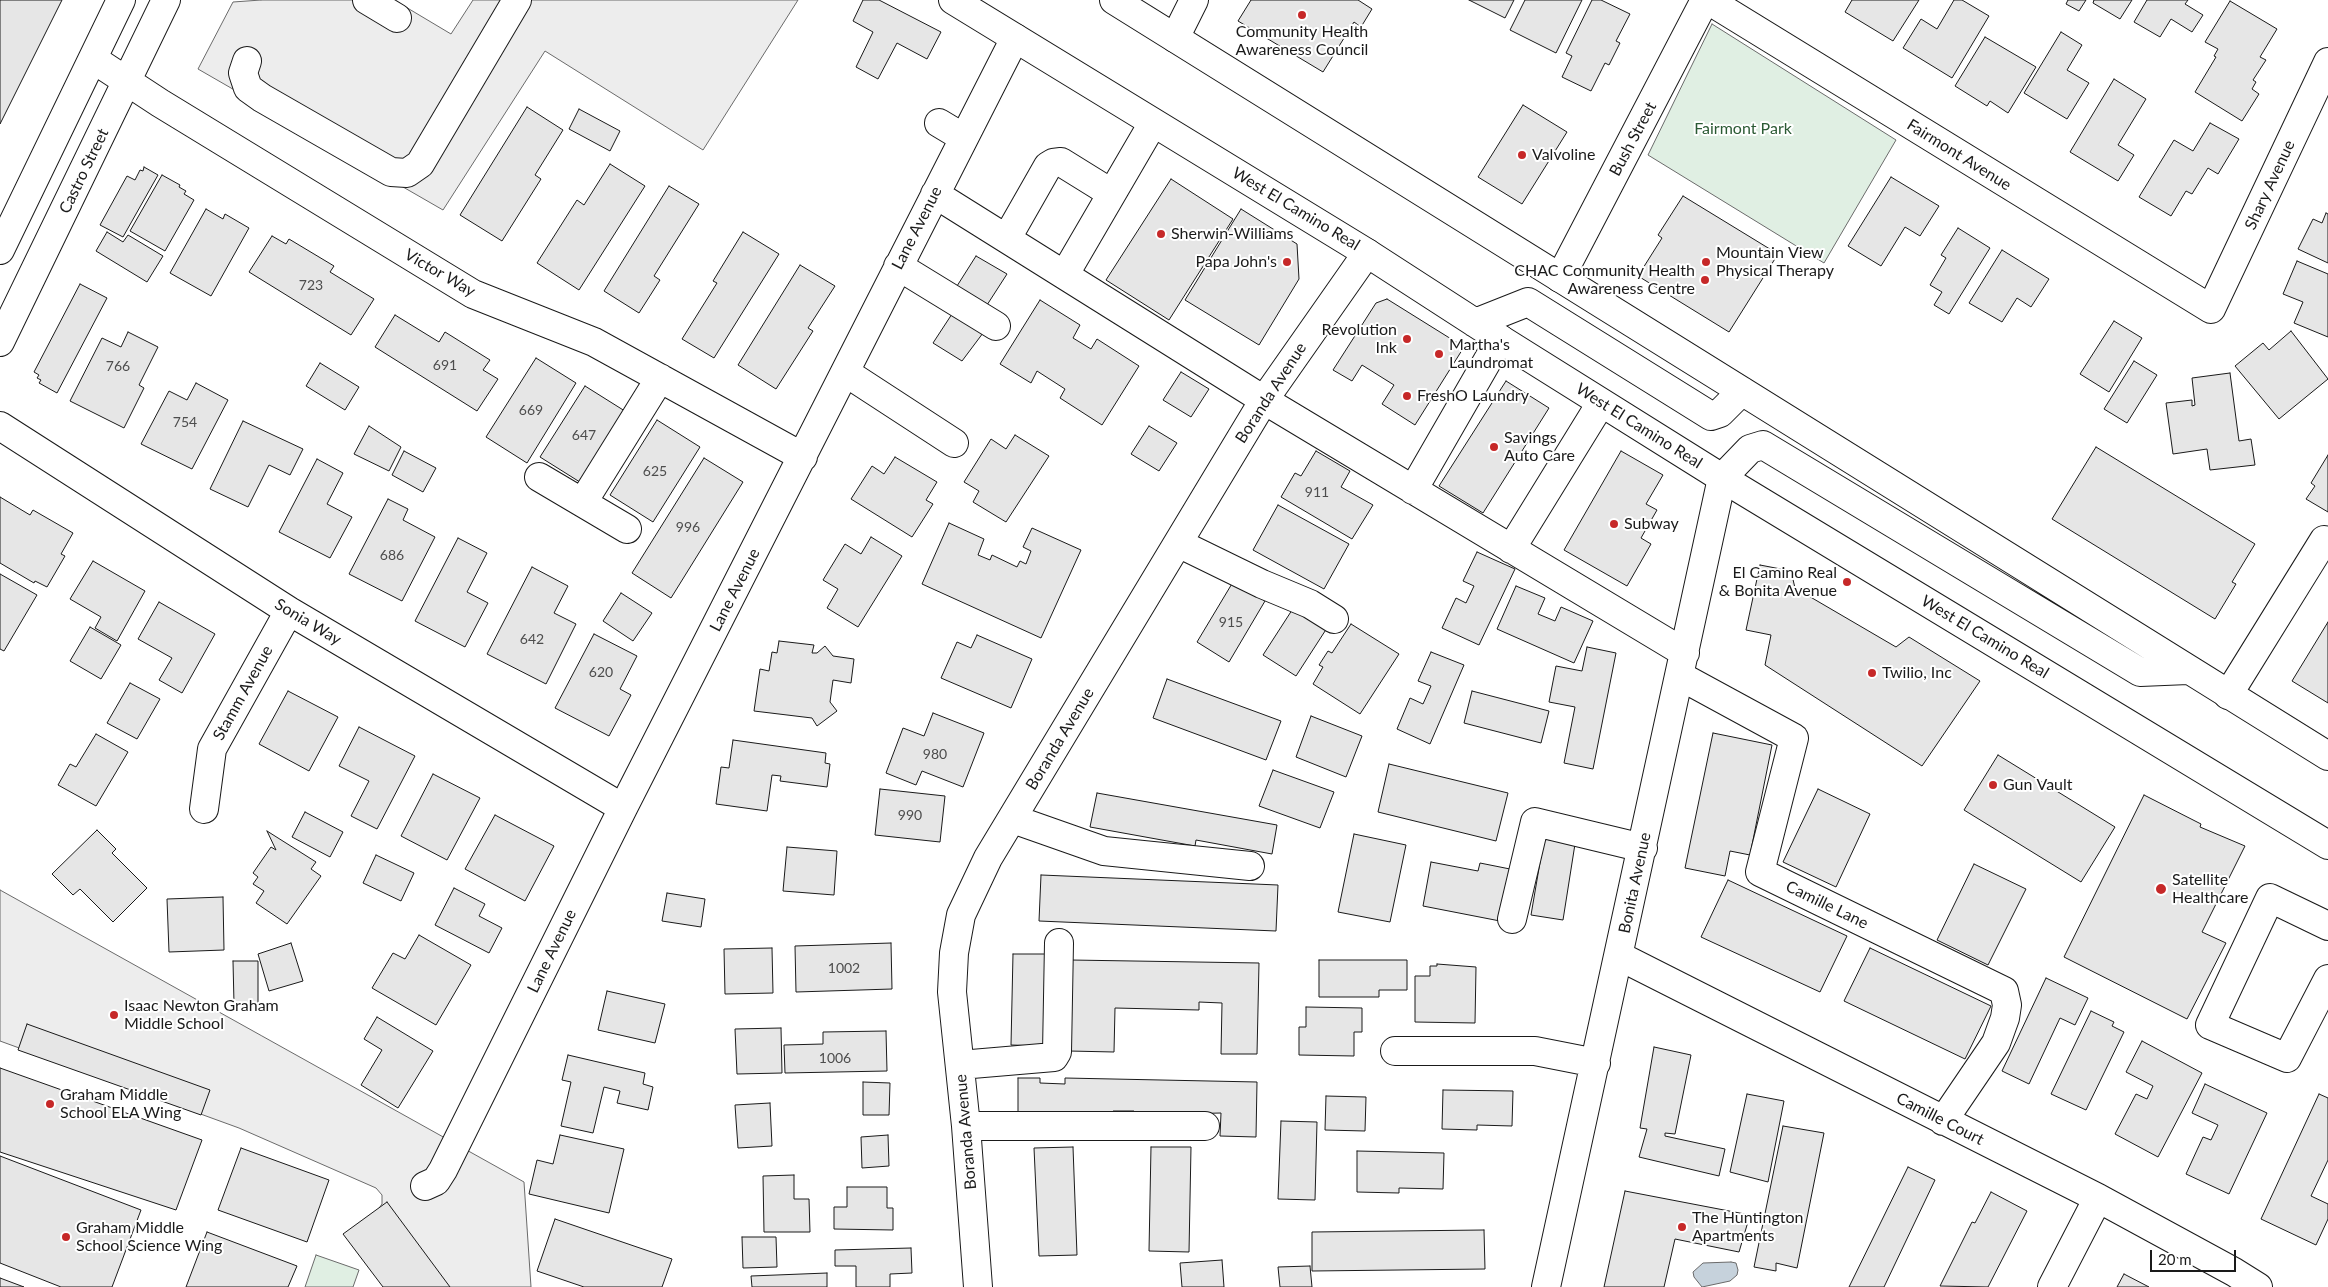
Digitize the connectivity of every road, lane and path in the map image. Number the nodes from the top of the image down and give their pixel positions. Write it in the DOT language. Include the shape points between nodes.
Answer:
graph roads {
  1 [pos="121,0"];
  2 [pos="166,0"];
  3 [pos="367,0"];
  4 [pos="517,0"];
  5 [pos="953,0"];
  6 [pos="1114,0"];
  7 [pos="1194,0"];
  8 [pos="1706,0"];
  9 [pos="397,18"];
  10 [pos="1015,38"];
  11 [pos="1175,38"];
  12 [pos="93,60"];
  13 [pos="247,61"];
  14 [pos="2328,62"];
  15 [pos="128,82"];
  16 [pos="1153,122"];
  17 [pos="939,123"];
  18 [pos="964,138"];
  19 [pos="1111,193"];
  20 [pos="935,194"];
  21 [pos="1007,238"];
  22 [pos="0,250"];
  23 [pos="1367,252"];
  24 [pos="898,266"];
  25 [pos="1064,274"];
  26 [pos="1560,278"];
  27 [pos="2211,309"];
  28 [pos="1475,323"];
  29 [pos="996,326"];
  30 [pos="1500,340"];
  31 [pos="0,342"];
  32 [pos="845,372"];
  33 [pos="660,378"];
  34 [pos="1742,391"];
  35 [pos="1264,400"];
  36 [pos="1601,402"];
  37 [pos="0,426"];
  38 [pos="954,443"];
  39 [pos="802,456"];
  40 [pos="540,477"];
  41 [pos="1722,478"];
  42 [pos="1413,490"];
  43 [pos="582,502"];
  44 [pos="627,529"];
  45 [pos="2324,540"];
  46 [pos="1178,542"];
  47 [pos="1511,549"];
  48 [pos="289,611"];
  49 [pos="1334,620"];
  50 [pos="1682,665"];
  51 [pos="2188,670"];
  52 [pos="2228,694"];
  53 [pos="2328,756"];
  54 [pos="623,808"];
  55 [pos="204,809"];
  56 [pos="1013,819"];
  57 [pos="2328,845"];
  58 [pos="1643,848"];
  59 [pos="1250,866"];
  60 [pos="1512,919"];
  61 [pos="2328,926"];
  62 [pos="1059,944"];
  63 [pos="1619,956"];
  64 [pos="2328,979"];
  65 [pos="1395,1052"];
  66 [pos="1596,1063"];
  67 [pos="960,1065"];
  68 [pos="1943,1121"];
  69 [pos="966,1126"];
  70 [pos="1205,1126"];
  71 [pos="425,1186"];
  72 [pos="2098,1198"];
  73 [pos="978,1287"];
  74 [pos="1546,1287"];
  75 [pos="2052,1287"];
  76 [pos="2258,1287"];
  1 -- 12 [label="street"];
  2 -- 15 [label="street, Castro Street"];
  3 -- 9 [label="street"];
  4 -- 13 [label="street" via="420,164 407,173 391,172 262,98 248,88 243,73"];
  5 -- 10 [label="street, West El Camino Real"];
  6 -- 11 [label="street"];
  7 -- 11 [label="street"];
  8 -- 26 [label="street, Bush Street"];
  8 -- 27 [label="street, Fairmont Avenue"];
  10 -- 16 [label="street, West El Camino Real"];
  10 -- 18 [label="street, Lane Avenue"];
  11 -- 26 [label="street"];
  12 -- 15 [label="street, Victor Way"];
  12 -- 22 [label="street"];
  14 -- 27 [label="street, Shary Avenue"];
  15 -- 31 [label="street, Castro Street"];
  15 -- 33 [label="street, Victor Way" via="473,294 594,342"];
  16 -- 19 [label="street"];
  16 -- 23 [label="street, West El Camino Real"];
  17 -- 18 [label="street"];
  18 -- 20 [label="street, Lane Avenue"];
  19 -- 21 [label="street" via="1061,162 1053,163 1048,166"];
  19 -- 25 [label="street"];
  20 -- 21 [label="street"];
  20 -- 24 [label="street, Lane Avenue"];
  21 -- 25 [label="street"];
  23 -- 28 [label="street, West El Camino Real"];
  23 -- 35 [label="street, Boranda Avenue"];
  24 -- 29 [label="street"];
  24 -- 32 [label="street, Lane Avenue"];
  25 -- 35 [label="street"];
  26 -- 34 [label="street"];
  28 -- 30 [label="street, West El Camino Real"];
  28 -- 34 [label="street" via="1528,302 1711,416 1720,413"];
  30 -- 36 [label="street, West El Camino Real"];
  30 -- 42 [label="street"];
  32 -- 38 [label="street"];
  32 -- 39 [label="street, Lane Avenue"];
  33 -- 39 [label="street, Victor Way"];
  33 -- 43 [label="street"];
  34 -- 51 [label="street"];
  35 -- 42 [label="street"];
  35 -- 46 [label="street, Boranda Avenue"];
  36 -- 41 [label="street, West El Camino Real"];
  36 -- 47 [label="street"];
  37 -- 48 [label="street, Sonia Way"];
  39 -- 54 [label="street, Lane Avenue"];
  40 -- 43 [label="street"];
  41 -- 50 [label="street, Bonita Avenue"];
  41 -- 51 [label="street" via="1750,449 1764,445 2140,672"];
  41 -- 57 [label="street, West El Camino Real"];
  42 -- 47 [label="street"];
  43 -- 44 [label="street"];
  45 -- 52 [label="street"];
  46 -- 49 [label="street" via="1262,584 1295,596"];
  46 -- 56 [label="street, Boranda Avenue"];
  47 -- 50 [label="street"];
  48 -- 54 [label="street, Sonia Way"];
  48 -- 55 [label="street, Stamm Avenue" via="212,750"];
  50 -- 58 [label="street, Bonita Avenue"];
  50 -- 68 [label="street, Camille Lane" via="1794,738 1760,872 2004,991 2007,1005 1996,1043"];
  51 -- 52 [label="street"];
  52 -- 53 [label="street"];
  54 -- 71 [label="street, Lane Avenue" via="457,1142 436,1182"];
  56 -- 59 [label="street" via="1104,851"];
  56 -- 67 [label="street, Boranda Avenue" via="988,858 961,915 954,953 952,992"];
  58 -- 60 [label="street" via="1535,822"];
  58 -- 63 [label="street, Bonita Avenue"];
  61 -- 64 [label="street" via="2270,898 2210,1025 2287,1058"];
  62 -- 67 [label="street" via="1057,1052 1054,1057"];
  63 -- 66 [label="street, Bonita Avenue"];
  63 -- 68 [label="street, Camille Court"];
  65 -- 66 [label="street" via="1535,1052"];
  66 -- 74 [label="street, Bonita Avenue"];
  67 -- 69 [label="street, Boranda Avenue"];
  68 -- 72 [label="street, Camille Court"];
  69 -- 70 [label="street"];
  69 -- 73 [label="street, Boranda Avenue"];
  72 -- 75 [label="street"];
  72 -- 76 [label="street, Camille Court"];
}
